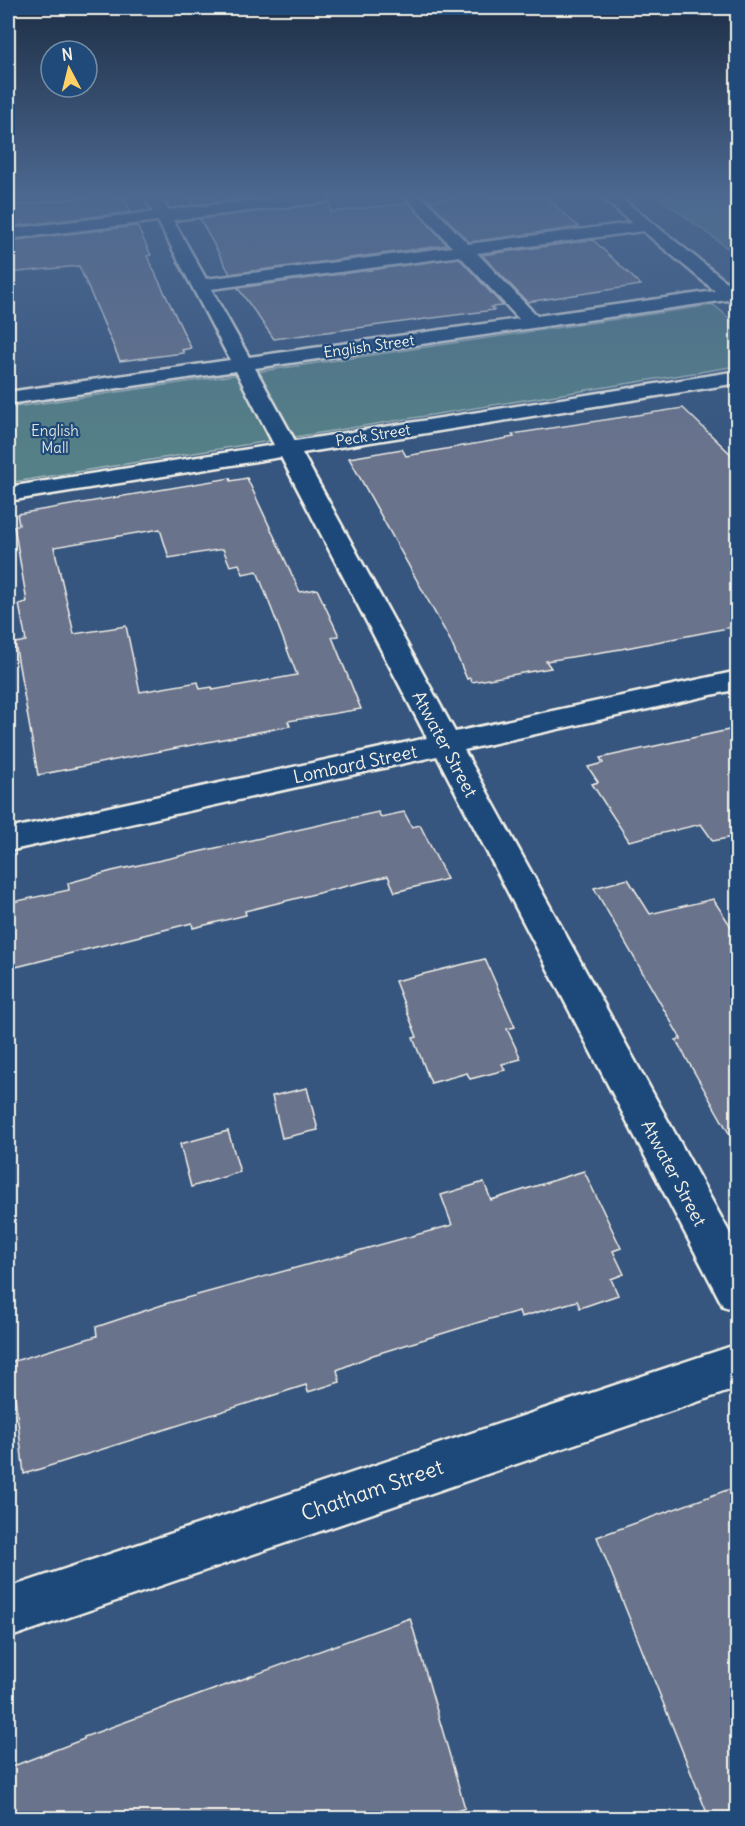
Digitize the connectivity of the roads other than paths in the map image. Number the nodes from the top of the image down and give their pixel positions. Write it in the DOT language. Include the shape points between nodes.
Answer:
graph roads {
  1 [pos="198,282"];
  2 [pos="219,282"];
  3 [pos="494,282"];
  4 [pos="716,282"];
  5 [pos="199,285"];
  6 [pos="734,297"];
  7 [pos="532,322"];
  8 [pos="241,364"];
  9 [pos="738,377"];
  10 [pos="8,398"];
  11 [pos="286,449"];
  12 [pos="8,494"];
  13 [pos="738,680"];
  14 [pos="445,744"];
  15 [pos="8,840"];
  16 [pos="738,1291"];
  17 [pos="738,1366"];
  18 [pos="8,1613"];
  1 -- 5 [label="street, Atwater Street"];
  2 -- 5 [label="street"];
  3 -- 7 [label="street"];
  4 -- 6 [label="street"];
  5 -- 8 [label="street, Atwater Street"];
  6 -- 7 [label="street, English Street"];
  7 -- 8 [label="street, English Street"];
  8 -- 10 [label="street, English Street"];
  8 -- 11 [label="street, Atwater Street"];
  9 -- 11 [label="street, Peck Street"];
  11 -- 12 [label="street, Peck Street"];
  11 -- 14 [label="street, Atwater Street"];
  13 -- 14 [label="street, Lombard Street"];
  14 -- 15 [label="street, Lombard Street"];
  14 -- 16 [label="street, Atwater Street"];
  17 -- 18 [label="street, Chatham Street"];
}
